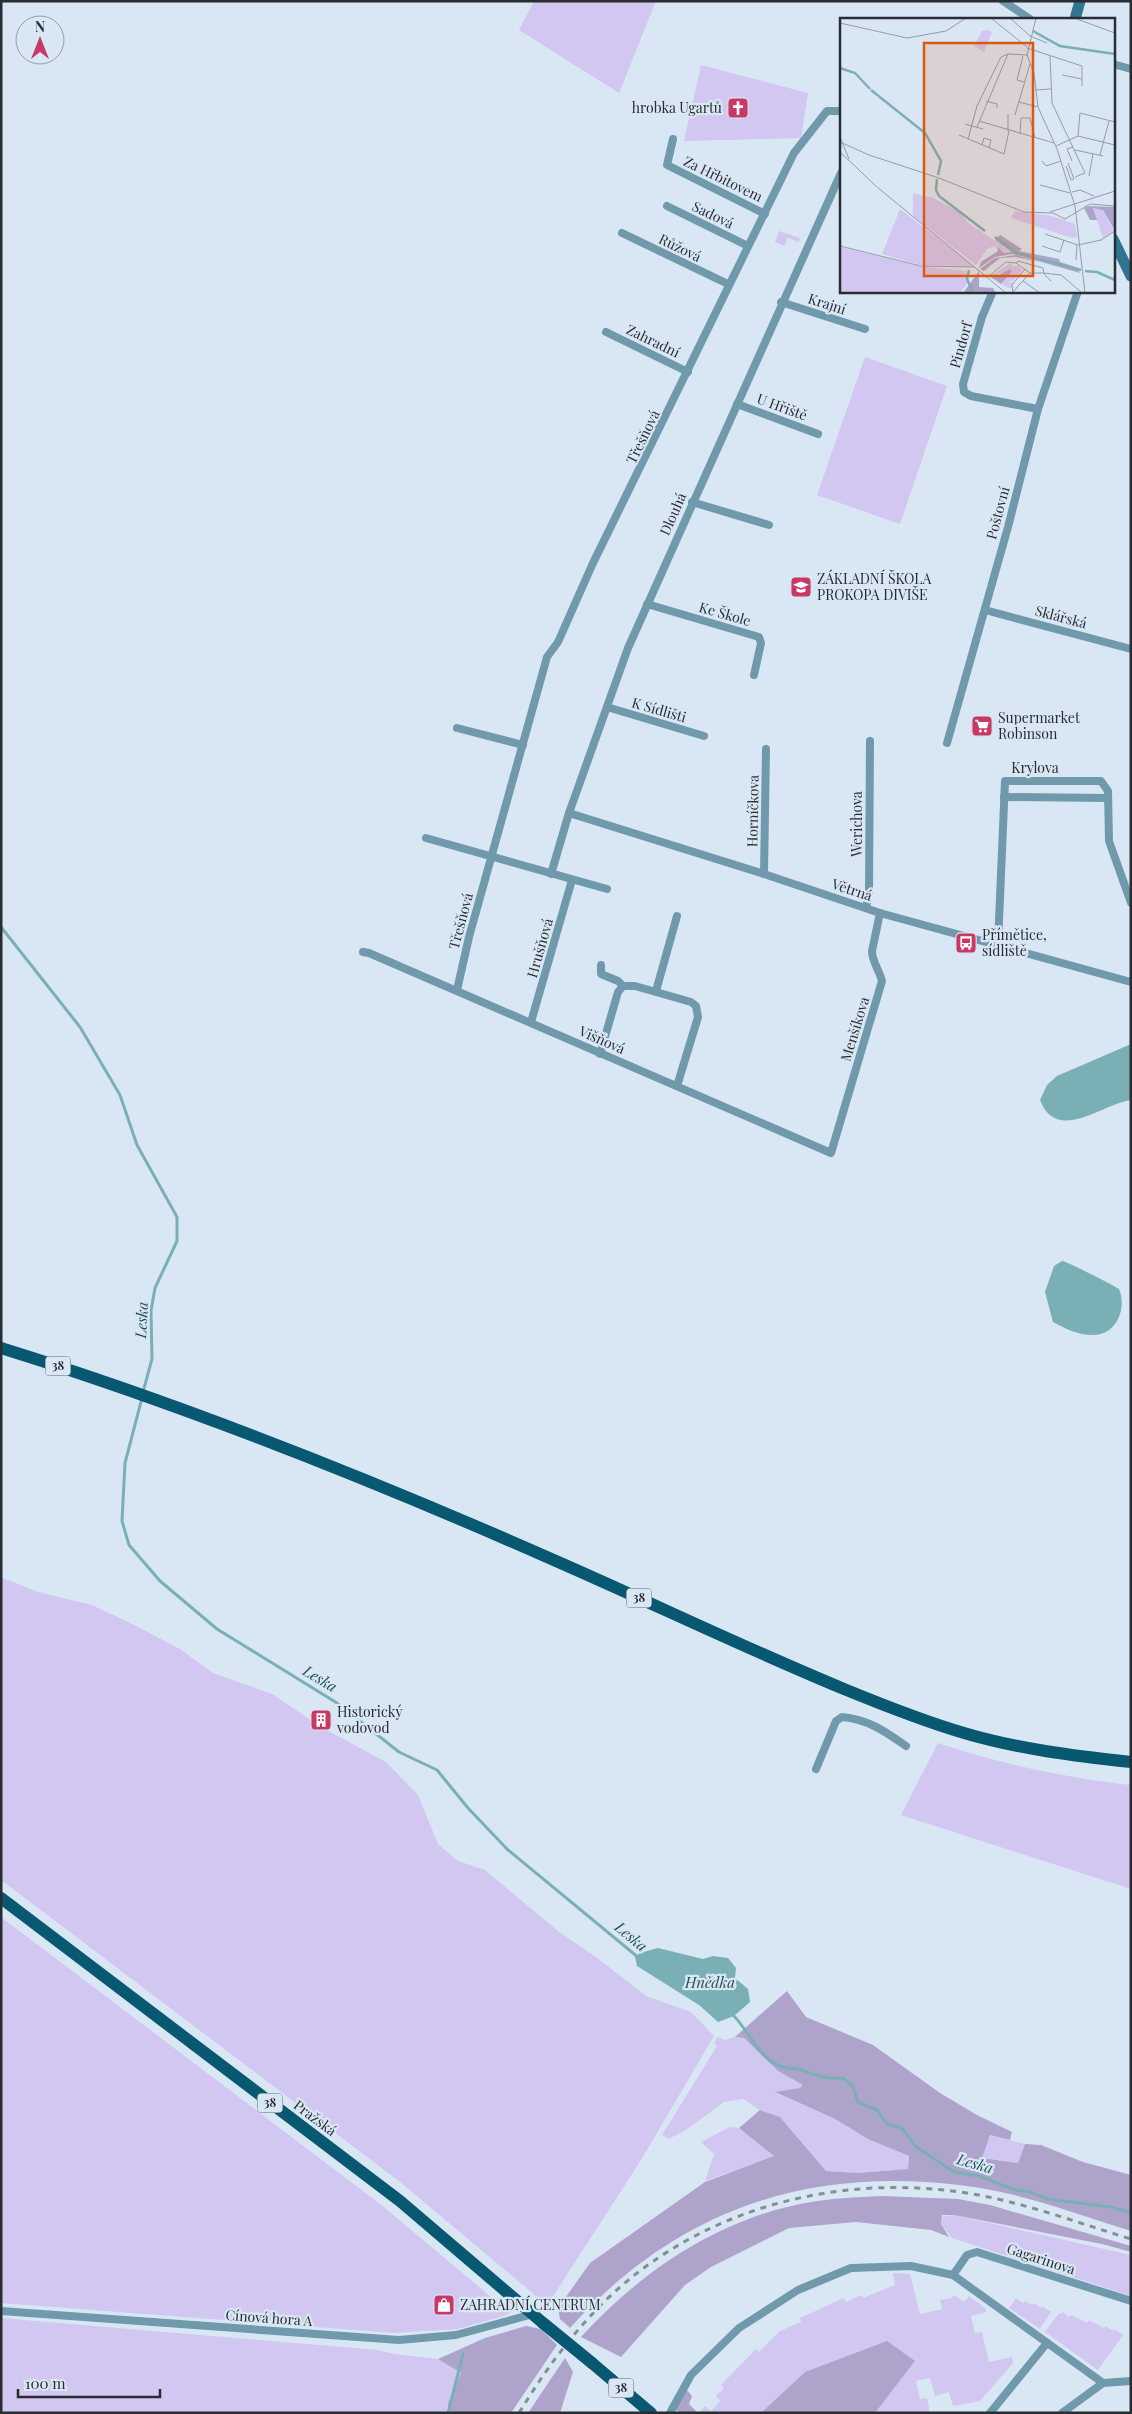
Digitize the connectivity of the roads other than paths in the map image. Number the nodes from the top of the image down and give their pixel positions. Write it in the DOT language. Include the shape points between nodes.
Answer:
graph roads {
  1 [pos="1003,1"];
  2 [pos="1080,1"];
  3 [pos="1028,18"];
  4 [pos="1076,18"];
  5 [pos="1114,64"];
  6 [pos="1131,69"];
  7 [pos="840,111"];
  8 [pos="673,139"];
  9 [pos="840,175"];
  10 [pos="667,206"];
  11 [pos="765,214"];
  12 [pos="622,234"];
  13 [pos="1114,241"];
  14 [pos="748,246"];
  15 [pos="1131,276"];
  16 [pos="728,284"];
  17 [pos="993,292"];
  18 [pos="1078,292"];
  19 [pos="781,302"];
  20 [pos="865,329"];
  21 [pos="606,332"];
  22 [pos="688,372"];
  23 [pos="737,404"];
  24 [pos="1038,409"];
  25 [pos="818,434"];
  26 [pos="692,502"];
  27 [pos="769,525"];
  28 [pos="648,604"];
  29 [pos="985,610"];
  30 [pos="1131,649"];
  31 [pos="754,674"];
  32 [pos="607,708"];
  33 [pos="457,728"];
  34 [pos="704,736"];
  35 [pos="870,741"];
  36 [pos="947,743"];
  37 [pos="523,745"];
  38 [pos="766,749"];
  39 [pos="1004,796"];
  40 [pos="1108,798"];
  41 [pos="569,813"];
  42 [pos="426,838"];
  43 [pos="491,858"];
  44 [pos="550,874"];
  45 [pos="764,874"];
  46 [pos="572,880"];
  47 [pos="607,890"];
  48 [pos="1131,903"];
  49 [pos="866,907"];
  50 [pos="880,912"];
  51 [pos="677,916"];
  52 [pos="998,944"];
  53 [pos="362,952"];
  54 [pos="601,965"];
  55 [pos="1131,982"];
  56 [pos="624,986"];
  57 [pos="457,990"];
  58 [pos="656,991"];
  59 [pos="531,1022"];
  60 [pos="600,1054"];
  61 [pos="677,1086"];
  62 [pos="831,1153"];
  63 [pos="1,1348"];
  64 [pos="906,1746"];
  65 [pos="1131,1762"];
  66 [pos="816,1769"];
  67 [pos="1,1898"];
  68 [pos="952,2275"];
  69 [pos="1131,2301"];
  70 [pos="1,2311"];
  71 [pos="533,2314"];
  72 [pos="1047,2343"];
  73 [pos="1131,2381"];
  74 [pos="1103,2383"];
  75 [pos="651,2413"];
  76 [pos="670,2413"];
  77 [pos="990,2413"];
  78 [pos="1062,2413"];
  1 -- 3 [label="street"];
  2 -- 4 [label="main road"];
  5 -- 6 [label="street"];
  7 -- 11 [label="street, Třešňová" via="827,112 799,145"];
  8 -- 11 [label="street, Za Hřbitovem" via="667,165"];
  9 -- 19 [label="street, Dlouhá"];
  10 -- 14 [label="street, Sadová"];
  11 -- 14 [label="street, Třešňová"];
  12 -- 16 [label="street, Růžová"];
  13 -- 15 [label="main road"];
  14 -- 16 [label="street, Třešňová"];
  16 -- 22 [label="street, Třešňová"];
  17 -- 24 [label="street, Pindorf" via="982,317 963,384 964,392"];
  18 -- 24 [label="street, Poštovní"];
  19 -- 20 [label="street, Krajní"];
  19 -- 23 [label="street, Dlouhá"];
  21 -- 22 [label="street, Zahradní"];
  22 -- 37 [label="street, Třešňová" via="593,563 558,642 547,657"];
  23 -- 25 [label="street, U Hřiště"];
  23 -- 26 [label="street, Dlouhá"];
  24 -- 29 [label="street, Poštovní"];
  26 -- 27 [label="street"];
  26 -- 28 [label="street, Dlouhá"];
  28 -- 31 [label="street, Ke Škole" via="760,637"];
  28 -- 32 [label="street, Dlouhá"];
  29 -- 30 [label="street, Sklářská"];
  29 -- 36 [label="street, Poštovní"];
  32 -- 34 [label="street, K Sídlišti"];
  32 -- 41 [label="street, Dlouhá"];
  33 -- 37 [label="street"];
  35 -- 49 [label="street, Werichova" via="869,892"];
  37 -- 43 [label="street, Třešňová"];
  38 -- 45 [label="street, Horníčkova"];
  39 -- 40 [label="street"];
  39 -- 40 [label="street, Krylova" via="1005,781 1101,781 1108,791"];
  39 -- 52 [label="street"];
  40 -- 48 [label="street" via="1109,841"];
  41 -- 44 [label="street, Dlouhá"];
  41 -- 45 [label="street, Větrná"];
  42 -- 43 [label="street"];
  43 -- 44 [label="street"];
  43 -- 57 [label="street, Třešňová"];
  44 -- 46 [label="street"];
  45 -- 49 [label="street, Větrná"];
  46 -- 47 [label="street"];
  46 -- 59 [label="street, Hrušňová"];
  49 -- 50 [label="street, Větrná"];
  50 -- 52 [label="street, Větrná"];
  50 -- 62 [label="street, Menšíkova" via="872,957 882,981"];
  51 -- 58 [label="street"];
  52 -- 55 [label="street, Větrná"];
  53 -- 57 [label="street, Višňová"];
  54 -- 56 [label="street" via="601,974"];
  56 -- 58 [label="street"];
  56 -- 60 [label="street" via="618,992"];
  57 -- 59 [label="street, Višňová"];
  58 -- 61 [label="street" via="691,1002 698,1012"];
  59 -- 60 [label="street, Višňová"];
  60 -- 61 [label="street, Višňová"];
  61 -- 62 [label="street, Višňová"];
  63 -- 65 [label="main road, 38" via="157,1400 416,1500 792,1668 884,1705 963,1733 1036,1750"];
  64 -- 66 [label="street" via="866,1722 842,1718 836,1721"];
  67 -- 71 [label="main road, Pražská / 38" via="400,2201"];
  68 -- 69 [label="street, Gagarinova" via="967,2255 977,2252"];
  68 -- 72 [label="street"];
  68 -- 76 [label="street" via="911,2266 852,2268 798,2290 738,2328 691,2375"];
  70 -- 71 [label="street, Cínová hora A" via="400,2340 456,2335"];
  71 -- 75 [label="main road, 38, bridge"];
  72 -- 74 [label="street"];
  72 -- 77 [label="street"];
  73 -- 74 [label="street"];
  74 -- 78 [label="street"];
}
